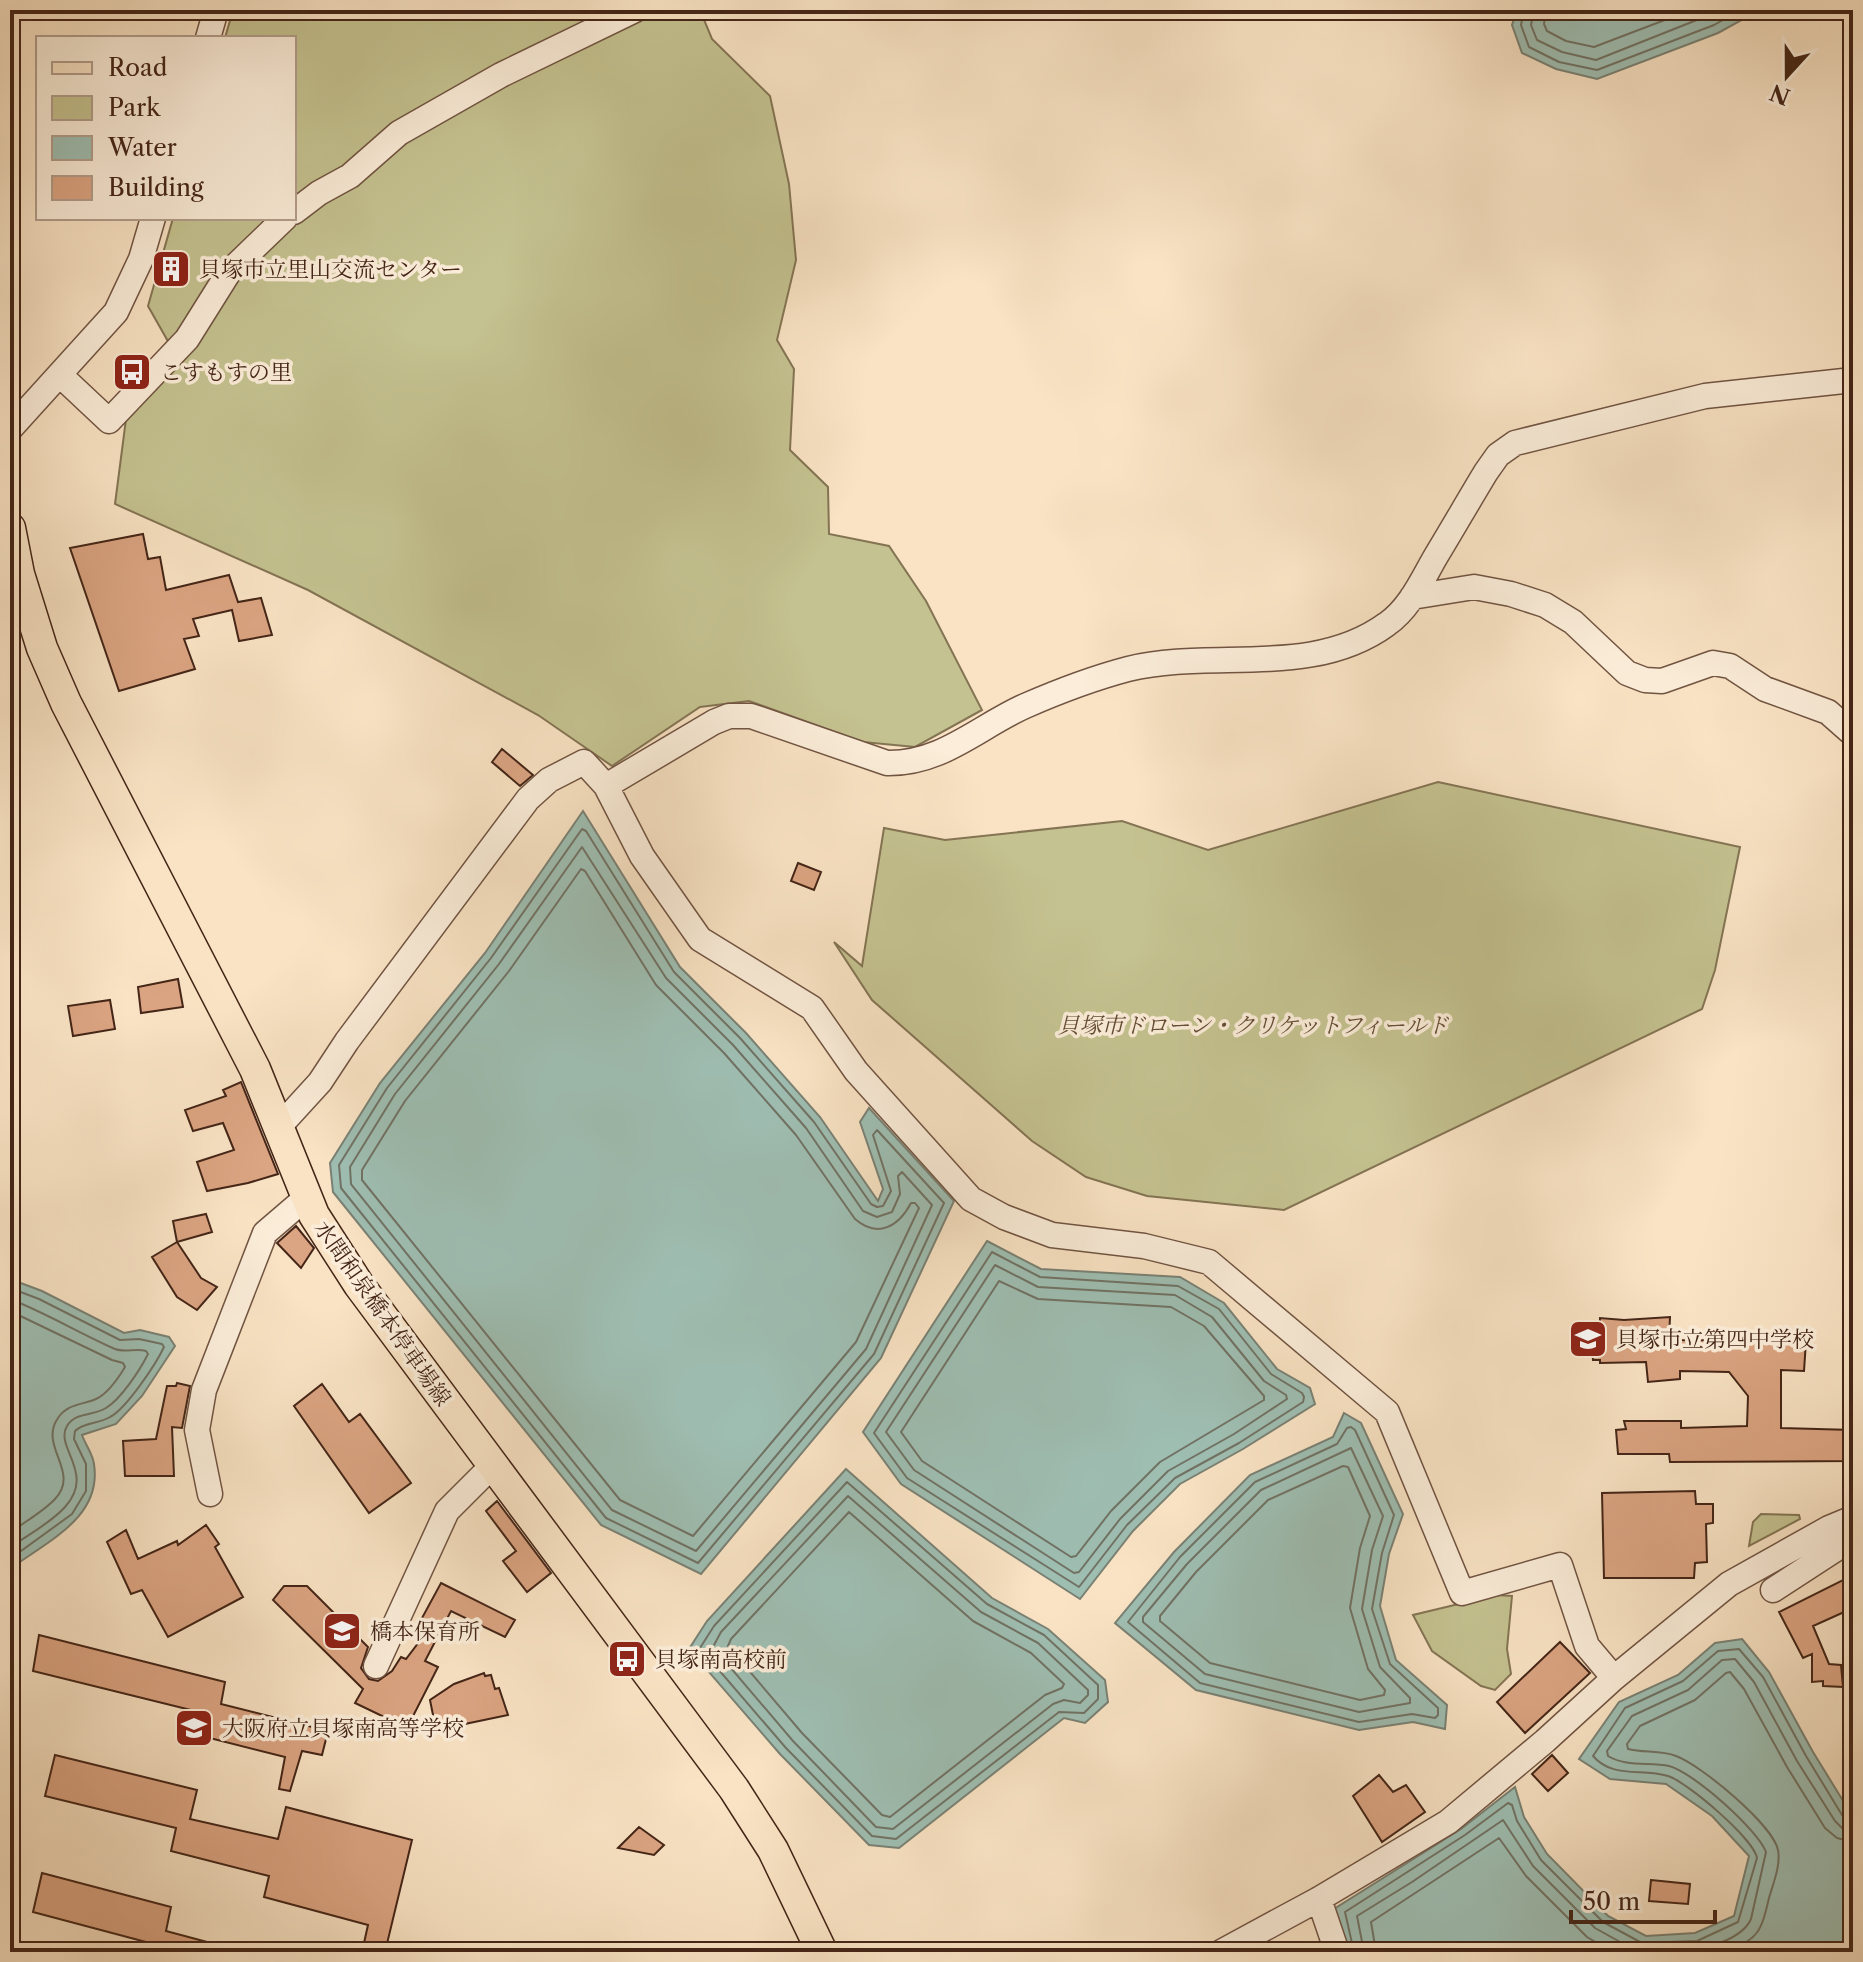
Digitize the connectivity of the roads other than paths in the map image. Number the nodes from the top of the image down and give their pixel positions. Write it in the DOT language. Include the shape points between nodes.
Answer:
graph roads {
  1 [pos="216,10"];
  2 [pos="635,10"];
  3 [pos="209,36"];
  4 [pos="296,210"];
  5 [pos="152,220"];
  6 [pos="283,220"];
  7 [pos="60,375"];
  8 [pos="1853,380"];
  9 [pos="10,429"];
  10 [pos="10,528"];
  11 [pos="15,574"];
  12 [pos="1412,597"];
  13 [pos="1853,734"];
  14 [pos="606,786"];
  15 [pos="278,1128"];
  16 [pos="307,1197"];
  17 [pos="493,1465"];
  18 [pos="210,1494"];
  19 [pos="1846,1533"];
  20 [pos="1773,1590"];
  21 [pos="376,1666"];
  22 [pos="1614,1678"];
  23 [pos="1319,1899"];
  24 [pos="822,1952"];
  25 [pos="1221,1952"];
  26 [pos="1337,1952"];
  1 -- 3 [label="street"];
  2 -- 4 [label="street" via="501,75 399,133 350,176"];
  5 -- 7 [label="street" via="116,312"];
  6 -- 7 [label="street" via="229,272 187,339 109,421"];
  7 -- 9 [label="street"];
  8 -- 12 [label="street" via="1705,396 1515,443 1486,472"];
  10 -- 11 [label="main road, 水間和泉橋本停車場線"];
  11 -- 15 [label="main road, 水間和泉橋本停車場線" via="66,703 255,1069"];
  12 -- 13 [label="street" via="1474,587 1511,594 1573,622 1627,673 1662,681 1713,663 1730,666 1765,689 1828,712"];
  12 -- 14 [label="street" via="1388,624 1325,652 1125,670 1023,707 942,752 910,763 887,763 751,716 729,716"];
  14 -- 15 [label="street" via="584,762 549,780 528,799 320,1082"];
  14 -- 22 [label="street" via="642,856 700,939 812,1008 856,1071 971,1199 1052,1235 1144,1246 1209,1262 1387,1412 1462,1593 1560,1565 1587,1646"];
  15 -- 16 [label="main road, 水間和泉橋本停車場線"];
  16 -- 17 [label="main road, 水間和泉橋本停車場線" via="340,1258"];
  16 -- 18 [label="street" via="265,1233 204,1390 197,1430"];
  17 -- 21 [label="street" via="447,1511"];
  17 -- 24 [label="main road, 水間和泉橋本停車場線" via="734,1789 773,1850"];
  19 -- 20 [label="street"];
  19 -- 22 [label="street" via="1729,1584"];
  22 -- 23 [label="street" via="1448,1822"];
  23 -- 25 [label="street"];
  23 -- 26 [label="street"];
}
